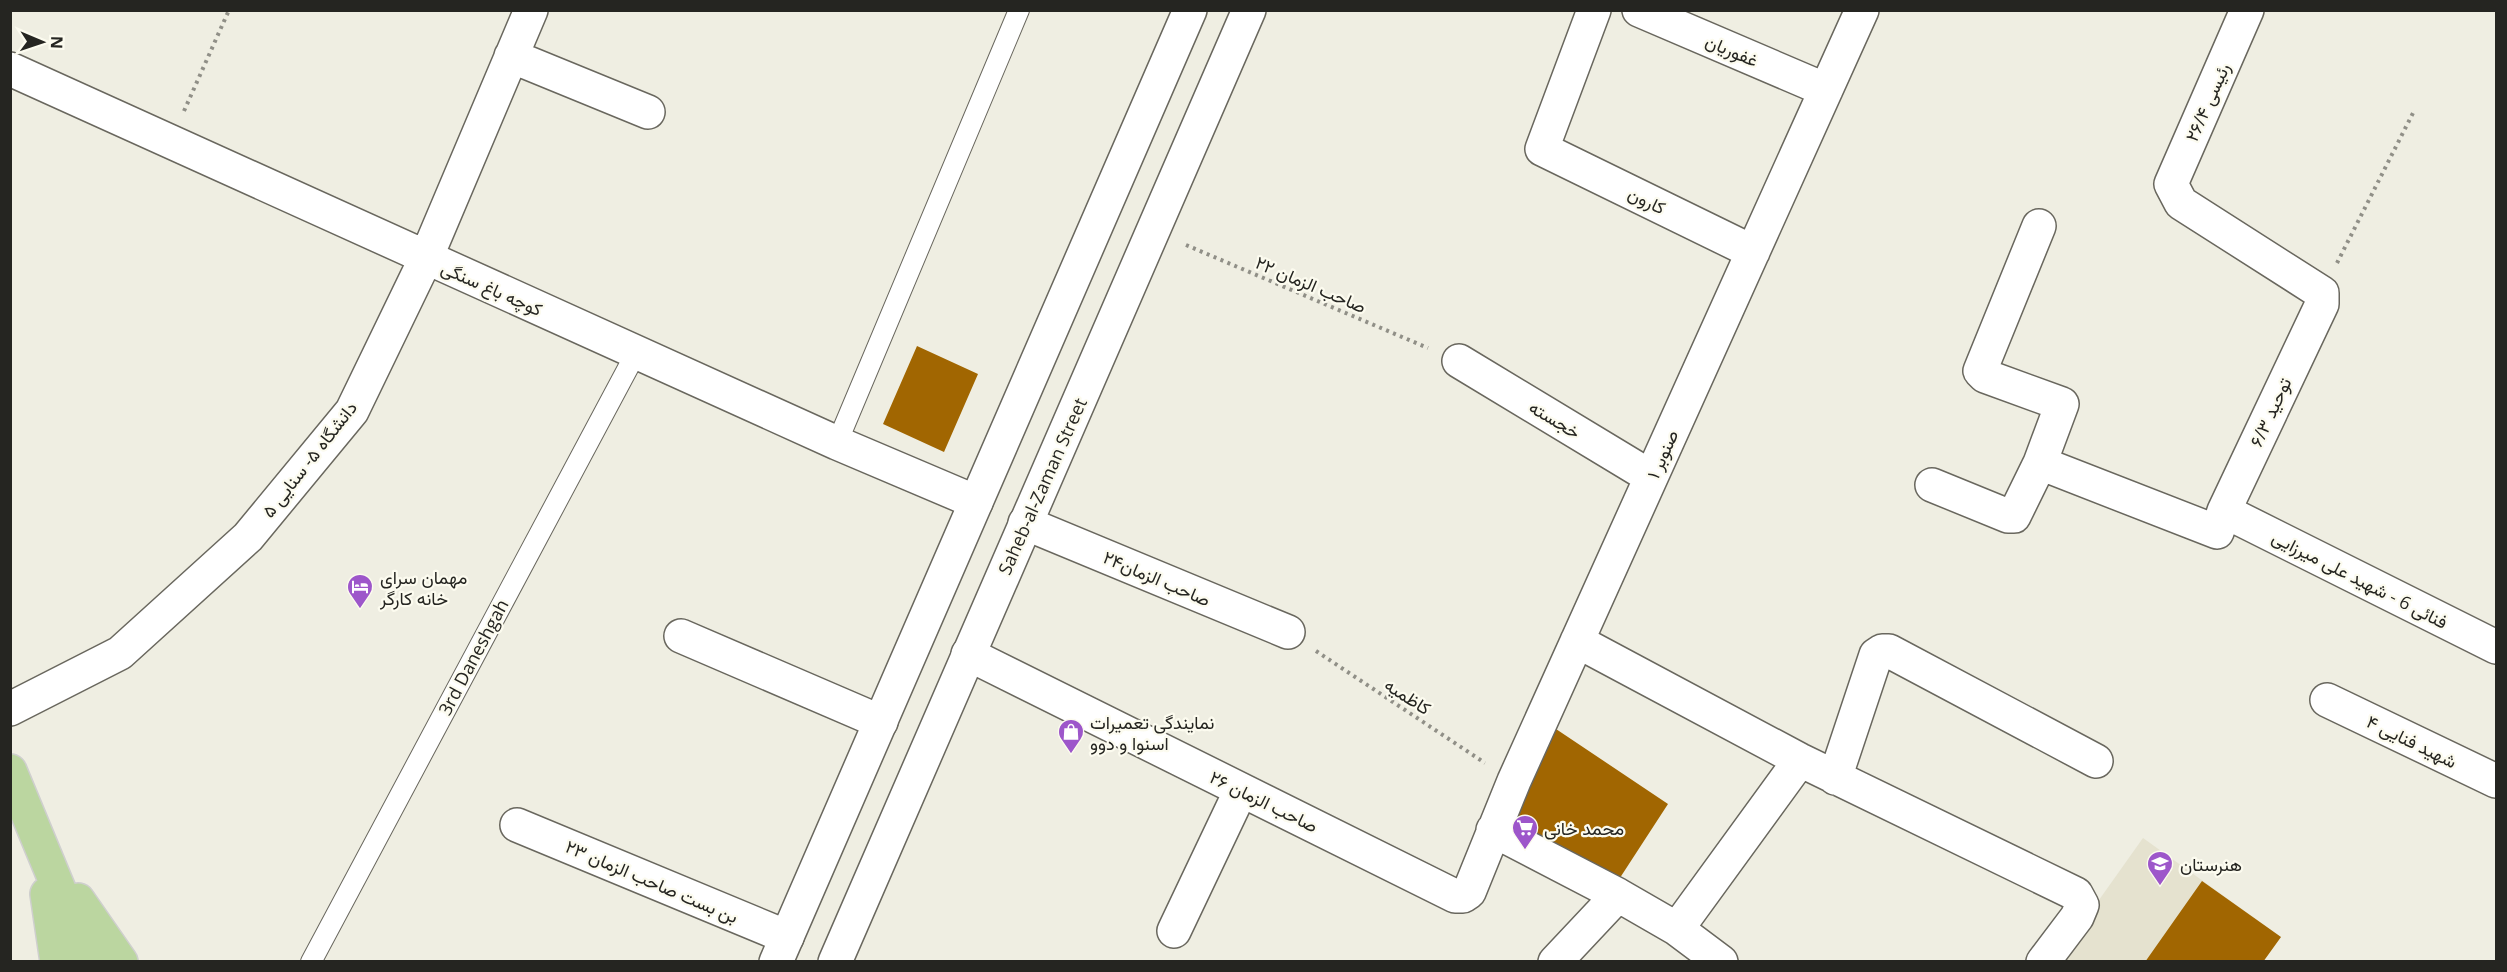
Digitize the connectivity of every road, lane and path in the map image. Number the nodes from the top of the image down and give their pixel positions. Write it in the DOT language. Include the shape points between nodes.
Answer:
graph roads {
  1 [pos="229,10"];
  2 [pos="531,10"];
  3 [pos="1019,10"];
  4 [pos="1190,10"];
  5 [pos="1249,10"];
  6 [pos="1594,10"];
  7 [pos="1639,10"];
  8 [pos="1862,10"];
  9 [pos="2247,10"];
  10 [pos="511,56"];
  11 [pos="10,69"];
  12 [pos="1826,90"];
  13 [pos="2414,111"];
  14 [pos="648,112"];
  15 [pos="171,141"];
  16 [pos="2039,226"];
  17 [pos="1153,231"];
  18 [pos="1753,252"];
  19 [pos="426,258"];
  20 [pos="2322,293"];
  21 [pos="636,353"];
  22 [pos="1459,361"];
  23 [pos="837,443"];
  24 [pos="2040,463"];
  25 [pos="1651,477"];
  26 [pos="1932,485"];
  27 [pos="976,502"];
  28 [pos="2220,521"];
  29 [pos="1026,523"];
  30 [pos="1288,632"];
  31 [pos="681,636"];
  32 [pos="1577,641"];
  33 [pos="2496,647"];
  34 [pos="968,654"];
  35 [pos="2327,700"];
  36 [pos="10,709"];
  37 [pos="880,722"];
  38 [pos="1800,760"];
  39 [pos="2096,761"];
  40 [pos="10,771"];
  41 [pos="1835,778"];
  42 [pos="2496,781"];
  43 [pos="1514,782"];
  44 [pos="1242,790"];
  45 [pos="517,825"];
  46 [pos="1493,830"];
  47 [pos="41,847"];
  48 [pos="1618,895"];
  49 [pos="1463,896"];
  50 [pos="1677,928"];
  51 [pos="1174,931"];
  52 [pos="782,950"];
  53 [pos="57,962"];
  54 [pos="89,962"];
  55 [pos="121,962"];
  56 [pos="311,962"];
  57 [pos="835,962"];
  58 [pos="1555,962"];
  59 [pos="1721,962"];
  60 [pos="2043,962"];
  1 -- 15 [label="path"];
  2 -- 10 [label="street, دانشگاه ۵- سنایی ۵"];
  3 -- 23 [label="lane"];
  4 -- 27 [label="street"];
  5 -- 17 [label="street, Saheb-al-Zaman Street"];
  6 -- 18 [label="street, کارون" via="1542,149"];
  7 -- 12 [label="street, غفوریان"];
  8 -- 12 [label="street, صنوبر ۱"];
  9 -- 20 [label="street, رئیسی ۲۶/۴" via="2171,184 2181,203"];
  10 -- 14 [label="street"];
  10 -- 19 [label="street, دانشگاه ۵- سنایی ۵"];
  11 -- 15 [label="street, کوچه باغ سنگی"];
  12 -- 18 [label="street, صنوبر ۱"];
  13 -- 20 [label="path"];
  15 -- 19 [label="street, کوچه باغ سنگی"];
  16 -- 24 [label="street" via="1980,371 2062,404"];
  17 -- 22 [label="path, صاحب الزمان ۲۲"];
  17 -- 29 [label="street, Saheb-al-Zaman Street"];
  18 -- 25 [label="street, صنوبر ۱"];
  19 -- 21 [label="street, کوچه باغ سنگی"];
  19 -- 36 [label="street, دانشگاه ۵- سنایی ۵" via="352,411 248,537 120,653"];
  20 -- 28 [label="street, توحید ۶/۳" via="2322,304"];
  21 -- 23 [label="street, کوچه باغ سنگی"];
  21 -- 56 [label="lane, 3rd Daneshgah"];
  22 -- 25 [label="street, خجسته"];
  23 -- 27 [label="street, کوچه باغ سنگی"];
  24 -- 26 [label="street" via="2014,516"];
  24 -- 28 [label="street, فنائی 6 - شهید علی میرزایی"];
  25 -- 32 [label="street, صنوبر ۱"];
  27 -- 37 [label="street"];
  28 -- 33 [label="street, فنائی 6 - شهید علی میرزایی"];
  29 -- 30 [label="street, صاحب الزمان۲۴"];
  29 -- 34 [label="street, Saheb-al-Zaman Street"];
  30 -- 43 [label="path, کاظمیه"];
  31 -- 37 [label="street"];
  32 -- 38 [label="street"];
  32 -- 43 [label="street, صنوبر ۱"];
  34 -- 44 [label="street, صاحب الزمان ۲۶"];
  34 -- 57 [label="street, Saheb-al-Zaman Street"];
  35 -- 42 [label="street, شهید فنایی ۴"];
  37 -- 52 [label="street"];
  38 -- 41 [label="street"];
  38 -- 50 [label="street"];
  39 -- 41 [label="street" via="1889,651 1882,651 1876,655"];
  40 -- 47 [label="main road"];
  41 -- 60 [label="street" via="2076,894 2082,905 2077,917"];
  43 -- 46 [label="street, صنوبر ۱"];
  44 -- 49 [label="street, صاحب الزمان ۲۶" via="1455,896"];
  44 -- 51 [label="street"];
  45 -- 52 [label="street, بن بست صاحب الزمان ۲۳"];
  46 -- 48 [label="street"];
  46 -- 49 [label="street, صنوبر ۱" via="1469,892"];
  47 -- 53 [label="main road"];
  47 -- 54 [label="main road"];
  47 -- 55 [label="main road"];
  48 -- 50 [label="street"];
  48 -- 58 [label="street"];
  50 -- 59 [label="street"];
}
